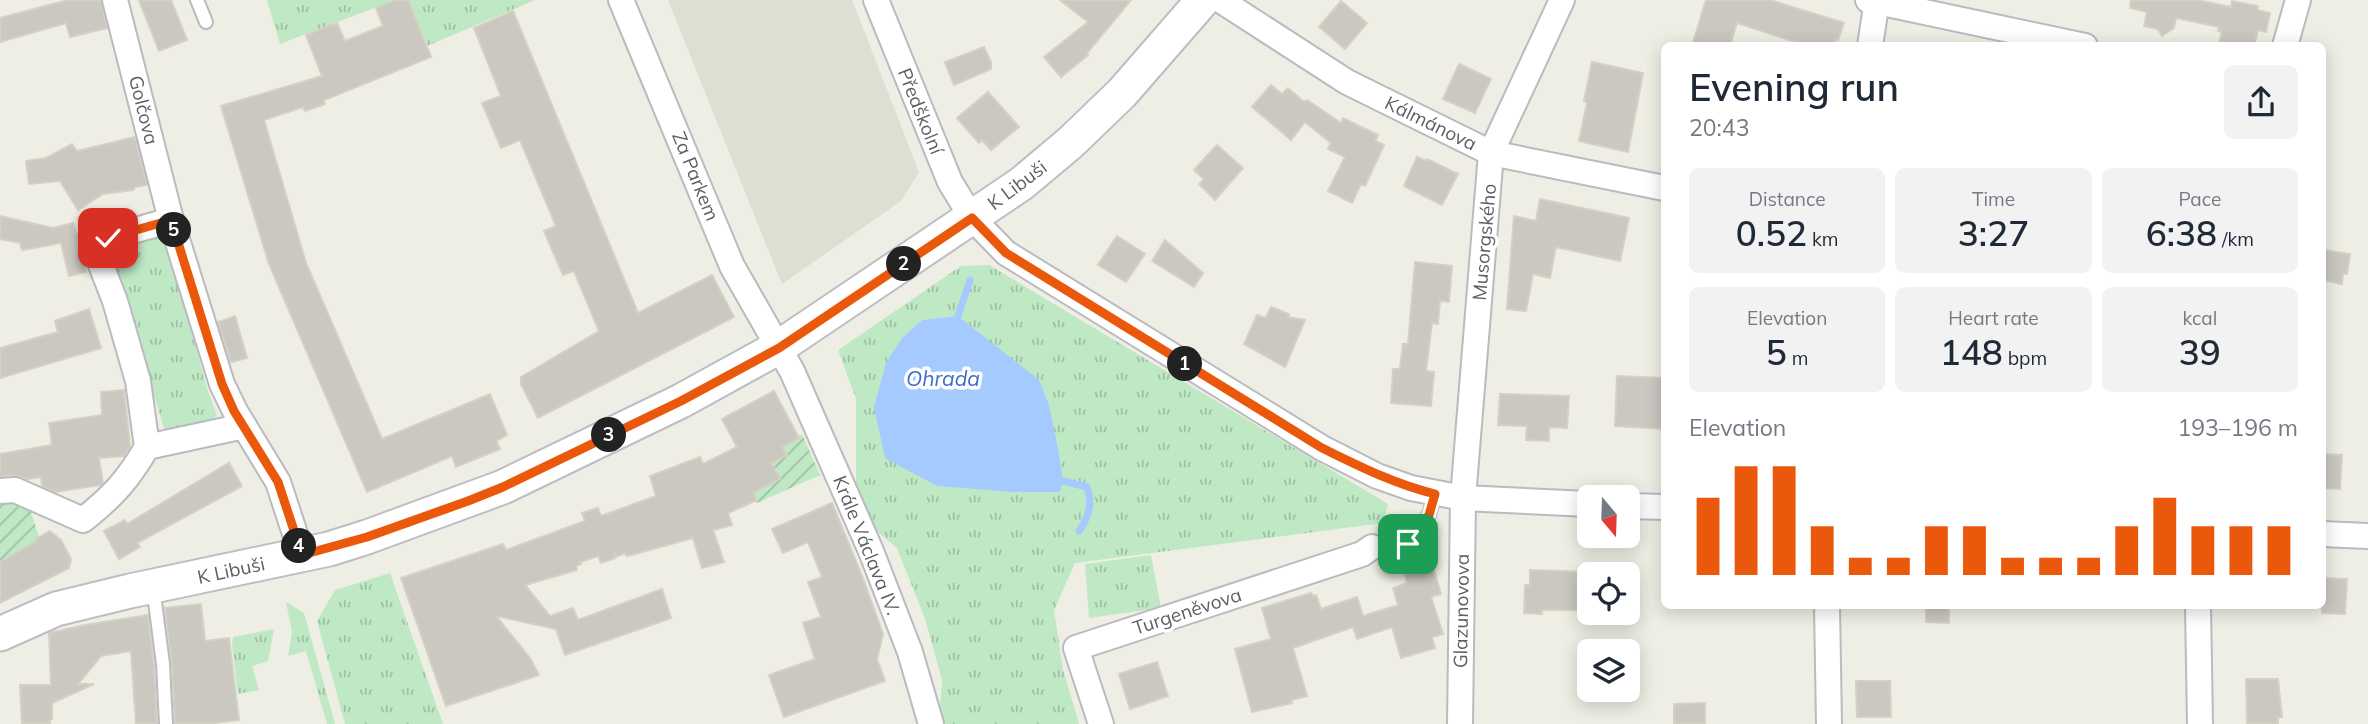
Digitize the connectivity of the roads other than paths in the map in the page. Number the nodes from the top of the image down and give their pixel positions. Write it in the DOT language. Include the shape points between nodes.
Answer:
graph roads {
  1 [pos="115,0"];
  2 [pos="197,0"];
  3 [pos="621,0"];
  4 [pos="876,0"];
  5 [pos="1203,0"];
  6 [pos="1220,0"];
  7 [pos="1562,0"];
  8 [pos="2298,0"];
  9 [pos="1874,1"];
  10 [pos="206,22"];
  11 [pos="1870,42"];
  12 [pos="2066,42"];
  13 [pos="2286,42"];
  14 [pos="1491,153"];
  15 [pos="1661,187"];
  16 [pos="972,218"];
  17 [pos="171,220"];
  18 [pos="785,359"];
  19 [pos="244,426"];
  20 [pos="147,447"];
  21 [pos="0,491"];
  22 [pos="1435,494"];
  23 [pos="1463,498"];
  24 [pos="1577,503"];
  25 [pos="1640,506"];
  26 [pos="1661,507"];
  27 [pos="2326,534"];
  28 [pos="2368,536"];
  29 [pos="298,543"];
  30 [pos="1372,547"];
  31 [pos="1412,561"];
  32 [pos="152,586"];
  33 [pos="1827,609"];
  34 [pos="2198,609"];
  35 [pos="0,634"];
  36 [pos="166,724"];
  37 [pos="931,724"];
  38 [pos="1101,724"];
  39 [pos="1460,724"];
  40 [pos="1829,724"];
  41 [pos="2200,724"];
  1 -- 17 [label="street, Golčova"];
  2 -- 10 [label="lane"];
  3 -- 18 [label="street, Za Parkem" via="732,266"];
  4 -- 16 [label="street, Předškolní" via="950,182"];
  5 -- 16 [label="street, K Libuši" via="1122,93 1070,144"];
  6 -- 14 [label="street, Kálmánova" via="1347,82"];
  7 -- 14 [label="street, Musorgského"];
  8 -- 13 [label="street"];
  9 -- 11 [label="street"];
  9 -- 12 [label="street"];
  14 -- 15 [label="street, Kálmánova"];
  14 -- 23 [label="street, Musorgského"];
  16 -- 18 [label="street, K Libuši"];
  16 -- 22 [label="street, Předškolní" via="1006,253 1322,448 1377,475"];
  17 -- 19 [label="street, Golčova" via="222,384"];
  17 -- 20 [label="street" via="108,238 100,250 138,381"];
  18 -- 29 [label="street, K Libuši" via="681,401 503,487 367,537"];
  18 -- 37 [label="street, Krále Václava IV." via="871,551 910,652"];
  19 -- 20 [label="street"];
  19 -- 29 [label="street" via="278,482"];
  20 -- 21 [label="street" via="128,479 83,520 15,490"];
  22 -- 23 [label="street, Předškolní"];
  22 -- 31 [label="lane" via="1429,515 1408,544"];
  23 -- 24 [label="street, Předškolní"];
  23 -- 39 [label="street, Glazunovova"];
  25 -- 26 [label="street"];
  27 -- 28 [label="street"];
  29 -- 32 [label="street, K Libuši"];
  30 -- 38 [label="street, Turgeněvova" via="1076,648"];
  32 -- 35 [label="street, K Libuši" via="56,609"];
  32 -- 36 [label="lane"];
  33 -- 40 [label="street"];
  34 -- 41 [label="street"];
}
